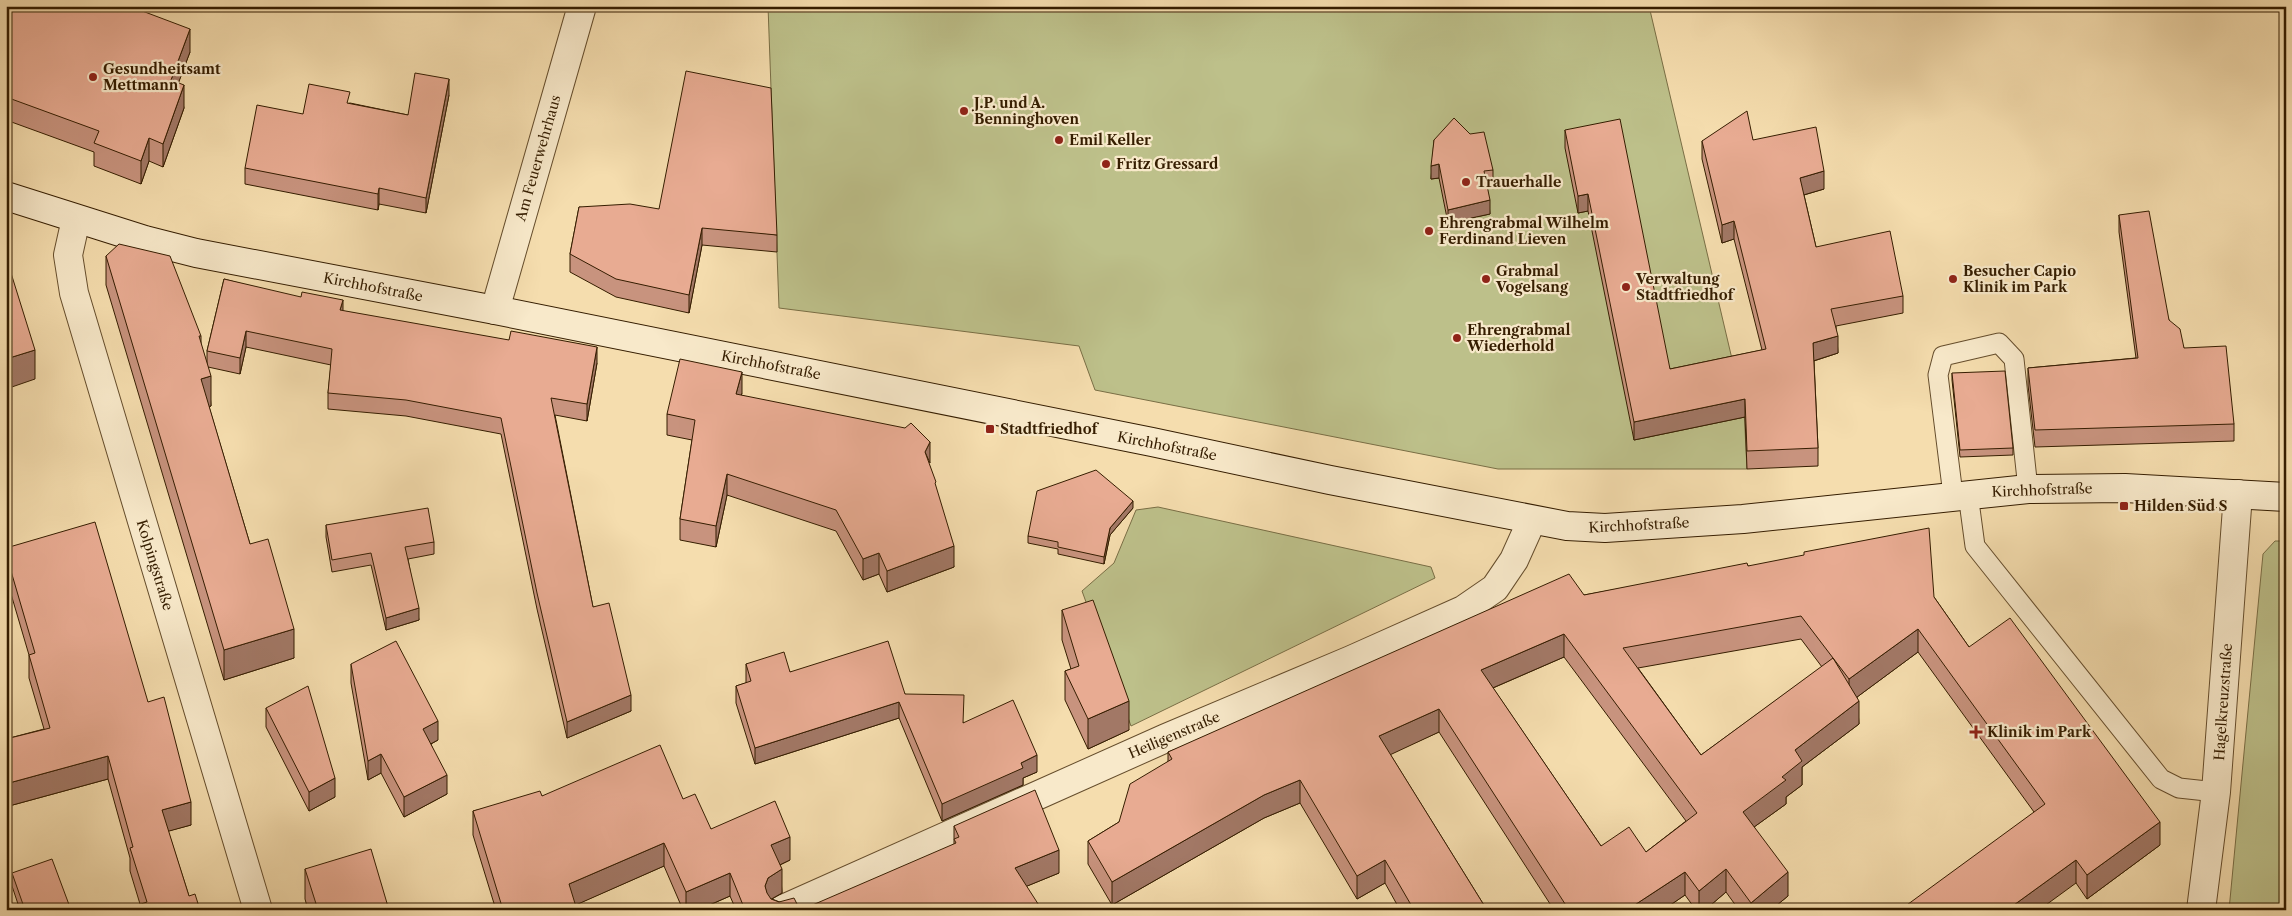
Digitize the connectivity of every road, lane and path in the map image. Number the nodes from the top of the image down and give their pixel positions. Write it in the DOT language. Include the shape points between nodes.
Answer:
graph roads {
  1 [pos="582,6"];
  2 [pos="6,196"];
  3 [pos="76,219"];
  4 [pos="494,310"];
  5 [pos="2028,489"];
  6 [pos="1960,494"];
  7 [pos="2238,494"];
  8 [pos="2286,496"];
  9 [pos="1532,520"];
  10 [pos="2216,792"];
  11 [pos="258,910"];
  12 [pos="781,910"];
  13 [pos="2201,910"];
  1 -- 4 [label="street, Am Feuerwehrhaus"];
  2 -- 3 [label="street, Kirchhofstraße"];
  3 -- 4 [label="street, Kirchhofstraße" via="196,253"];
  3 -- 11 [label="street, Kolpingstraße" via="68,255 74,293"];
  4 -- 9 [label="street, Kirchhofstraße"];
  5 -- 6 [label="street, Kirchhofstraße"];
  5 -- 6 [label="lane" via="2014,359 1998,343 1943,356 1938,374"];
  5 -- 7 [label="street, Kirchhofstraße" via="2125,488"];
  6 -- 9 [label="street, Kirchhofstraße" via="1743,519 1604,528"];
  6 -- 10 [label="lane" via="1975,546 2161,779 2179,788"];
  7 -- 8 [label="street, Kirchhofstraße"];
  7 -- 10 [label="street, Hagelkreuzstraße"];
  9 -- 12 [label="street, Heiligenstraße" via="1514,560 1495,588 1464,610 1166,738"];
  10 -- 13 [label="street, Hagelkreuzstraße"];
}
